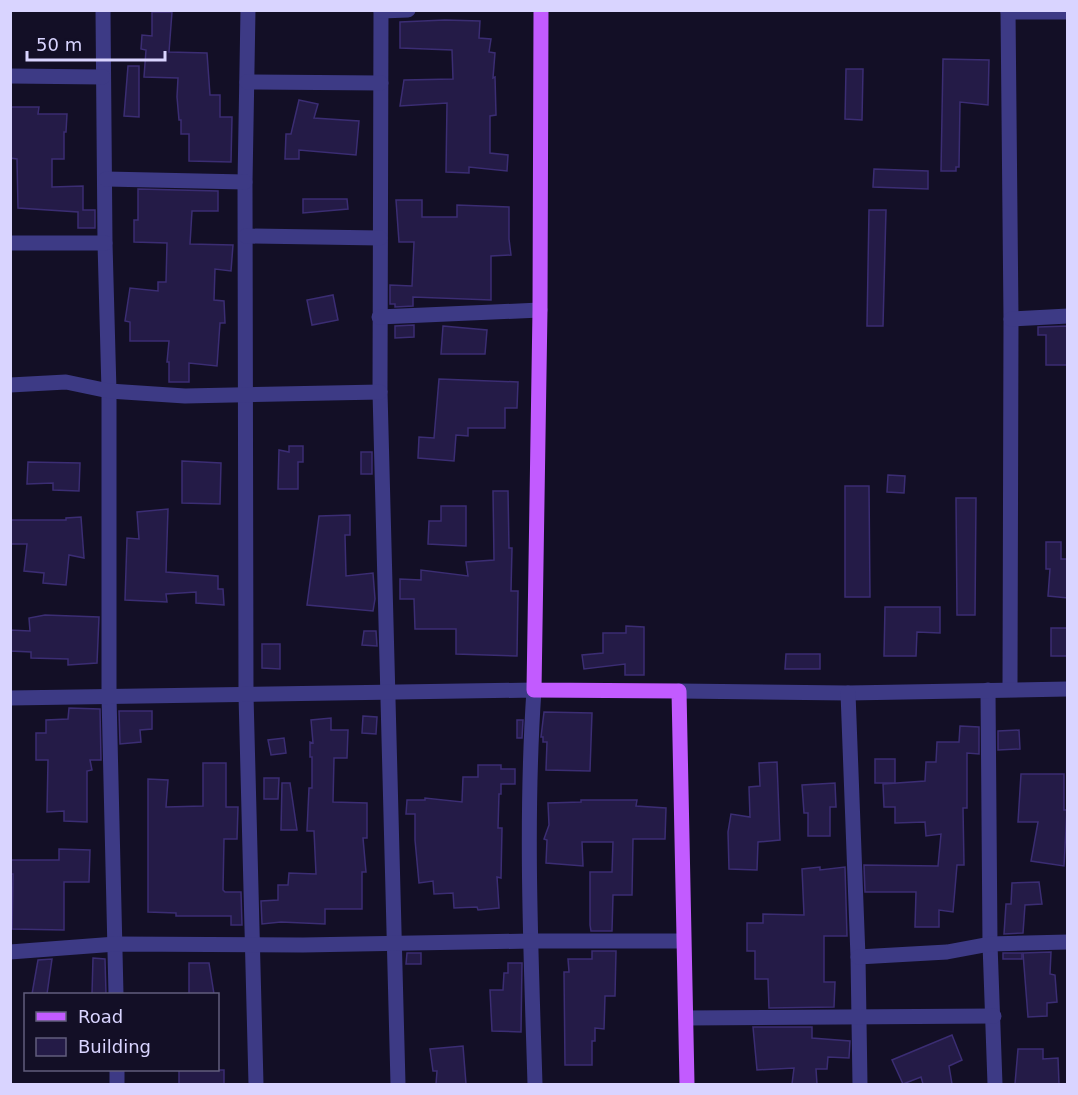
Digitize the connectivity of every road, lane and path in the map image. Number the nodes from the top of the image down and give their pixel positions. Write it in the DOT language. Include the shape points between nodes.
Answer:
graph roads {
  1 [pos="103,10"];
  2 [pos="248,10"];
  3 [pos="408,10"];
  4 [pos="541,10"];
  5 [pos="381,11"];
  6 [pos="1008,11"];
  7 [pos="1068,12"];
  8 [pos="10,76"];
  9 [pos="103,77"];
  10 [pos="247,82"];
  11 [pos="381,83"];
  12 [pos="106,179"];
  13 [pos="245,182"];
  14 [pos="246,236"];
  15 [pos="380,238"];
  16 [pos="10,243"];
  17 [pos="105,243"];
  18 [pos="540,310"];
  19 [pos="1068,316"];
  20 [pos="379,317"];
  21 [pos="1011,319"];
  22 [pos="10,384"];
  23 [pos="109,391"];
  24 [pos="380,392"];
  25 [pos="247,396"];
  26 [pos="1010,689"];
  27 [pos="1068,689"];
  28 [pos="534,690"];
  29 [pos="988,690"];
  30 [pos="389,692"];
  31 [pos="679,692"];
  32 [pos="848,693"];
  33 [pos="246,694"];
  34 [pos="109,696"];
  35 [pos="10,698"];
  36 [pos="531,940"];
  37 [pos="683,941"];
  38 [pos="1068,942"];
  39 [pos="394,943"];
  40 [pos="116,944"];
  41 [pos="253,944"];
  42 [pos="990,944"];
  43 [pos="10,952"];
  44 [pos="858,957"];
  45 [pos="116,993"];
  46 [pos="994,1016"];
  47 [pos="859,1017"];
  48 [pos="686,1018"];
  49 [pos="256,1084"];
  50 [pos="398,1084"];
  51 [pos="535,1084"];
  52 [pos="687,1084"];
  53 [pos="860,1084"];
  54 [pos="995,1084"];
  1 -- 9 [label="street"];
  2 -- 10 [label="street"];
  3 -- 5 [label="street"];
  4 -- 18 [label="main road"];
  5 -- 11 [label="street"];
  6 -- 7 [label="street"];
  6 -- 21 [label="street"];
  8 -- 9 [label="street"];
  9 -- 12 [label="street"];
  10 -- 11 [label="street"];
  10 -- 13 [label="street"];
  11 -- 15 [label="street"];
  12 -- 13 [label="street"];
  12 -- 17 [label="street"];
  13 -- 14 [label="street"];
  14 -- 15 [label="street"];
  14 -- 25 [label="street"];
  15 -- 20 [label="street"];
  16 -- 17 [label="street"];
  17 -- 23 [label="street"];
  18 -- 20 [label="street"];
  18 -- 28 [label="main road"];
  19 -- 21 [label="street"];
  20 -- 24 [label="street"];
  21 -- 26 [label="street"];
  22 -- 23 [label="street" via="66,382"];
  23 -- 25 [label="street"];
  23 -- 34 [label="street"];
  24 -- 25 [label="street"];
  24 -- 30 [label="street"];
  25 -- 33 [label="street"];
  26 -- 27 [label="street"];
  26 -- 29 [label="street"];
  28 -- 30 [label="street"];
  28 -- 31 [label="main road"];
  28 -- 36 [label="street" via="529,754"];
  29 -- 32 [label="street"];
  29 -- 42 [label="street"];
  30 -- 33 [label="street"];
  30 -- 39 [label="street"];
  31 -- 32 [label="street"];
  31 -- 37 [label="main road"];
  32 -- 44 [label="street"];
  33 -- 34 [label="street"];
  33 -- 41 [label="street"];
  34 -- 35 [label="street"];
  34 -- 40 [label="street"];
  36 -- 37 [label="street"];
  36 -- 39 [label="street"];
  36 -- 51 [label="street"];
  37 -- 48 [label="main road"];
  38 -- 42 [label="street"];
  39 -- 41 [label="street"];
  39 -- 50 [label="street"];
  40 -- 41 [label="street"];
  40 -- 43 [label="street"];
  40 -- 45 [label="street"];
  41 -- 49 [label="street"];
  42 -- 44 [label="street" via="935,953"];
  42 -- 46 [label="street"];
  44 -- 47 [label="street"];
  46 -- 47 [label="street"];
  46 -- 54 [label="street"];
  47 -- 48 [label="street"];
  47 -- 53 [label="street"];
  48 -- 52 [label="main road"];
}
